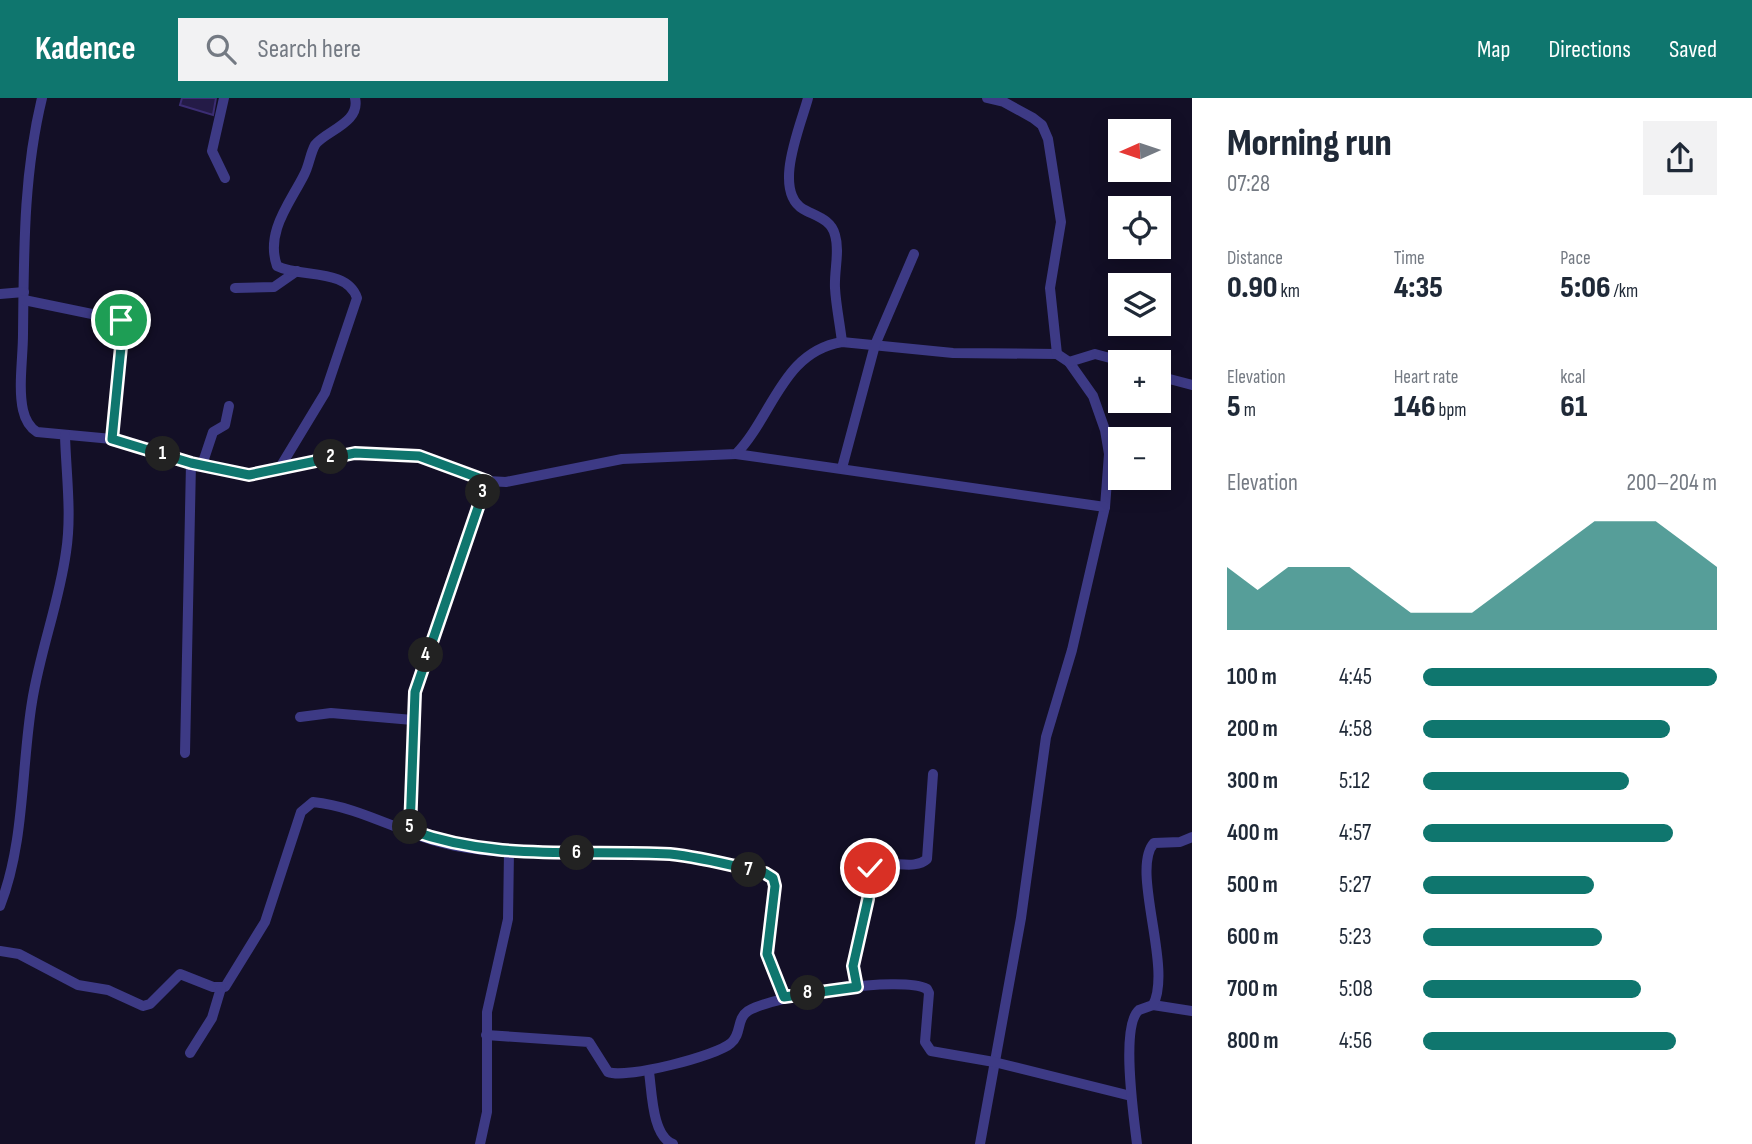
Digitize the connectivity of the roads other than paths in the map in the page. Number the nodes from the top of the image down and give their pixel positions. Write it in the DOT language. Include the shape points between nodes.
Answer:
graph roads {
  1 [pos="42,98"];
  2 [pos="224,98"];
  3 [pos="355,98"];
  4 [pos="808,98"];
  5 [pos="987,98"];
  6 [pos="225,178"];
  7 [pos="914,254"];
  8 [pos="297,271"];
  9 [pos="235,288"];
  10 [pos="0,294"];
  11 [pos="24,296"];
  12 [pos="842,342"];
  13 [pos="875,345"];
  14 [pos="1057,354"];
  15 [pos="1108,357"];
  16 [pos="1069,362"];
  17 [pos="1171,379"];
  18 [pos="1192,385"];
  19 [pos="229,406"];
  20 [pos="65,435"];
  21 [pos="112,439"];
  22 [pos="736,454"];
  23 [pos="191,463"];
  24 [pos="202,466"];
  25 [pos="842,468"];
  26 [pos="279,469"];
  27 [pos="487,481"];
  28 [pos="1105,507"];
  29 [pos="300,717"];
  30 [pos="413,720"];
  31 [pos="185,753"];
  32 [pos="933,774"];
  33 [pos="410,830"];
  34 [pos="1192,838"];
  35 [pos="509,852"];
  36 [pos="0,906"];
  37 [pos="0,951"];
  38 [pos="857,987"];
  39 [pos="221,988"];
  40 [pos="784,997"];
  41 [pos="1153,1005"];
  42 [pos="1192,1011"];
  43 [pos="486,1035"];
  44 [pos="190,1053"];
  45 [pos="994,1062"];
  46 [pos="649,1072"];
  47 [pos="1131,1096"];
  48 [pos="480,1144"];
  49 [pos="673,1144"];
  50 [pos="979,1144"];
  51 [pos="1137,1144"];
  1 -- 11 [label="street" via="26,188"];
  2 -- 6 [label="street" via="212,151"];
  3 -- 8 [label="street" via="345,124 316,143 304,175 279,217 275,263 281,269"];
  4 -- 12 [label="street" via="788,187 800,207 833,227"];
  5 -- 14 [label="street" via="1034,118 1048,139 1061,222 1050,288"];
  7 -- 13 [label="street"];
  8 -- 9 [label="street" via="274,287"];
  8 -- 26 [label="street" via="338,279 354,290 357,298 325,393"];
  10 -- 11 [label="street"];
  11 -- 20 [label="street" via="22,407 32,428"];
  11 -- 21 [label="street" via="121,320"];
  12 -- 13 [label="street"];
  12 -- 22 [label="street" via="790,371"];
  13 -- 14 [label="street" via="953,353"];
  13 -- 25 [label="street"];
  14 -- 16 [label="street"];
  15 -- 16 [label="street" via="1095,354"];
  16 -- 28 [label="street" via="1093,396 1105,430 1109,454"];
  17 -- 18 [label="street"];
  19 -- 24 [label="street" via="225,425 214,430"];
  20 -- 21 [label="street"];
  20 -- 36 [label="street" via="66,553 33,698 25,780"];
  21 -- 23 [label="street"];
  22 -- 25 [label="street"];
  22 -- 27 [label="street" via="622,459 506,482"];
  23 -- 24 [label="street"];
  23 -- 31 [label="street"];
  24 -- 26 [label="street" via="249,475"];
  25 -- 28 [label="street"];
  26 -- 27 [label="street" via="342,454 408,455"];
  27 -- 30 [label="street" via="417,681"];
  28 -- 45 [label="street" via="1073,650 1046,737 1021,918"];
  29 -- 30 [label="street" via="331,713"];
  30 -- 33 [label="street"];
  32 -- 38 [label="street" via="927,859 920,864 870,868 853,966"];
  33 -- 35 [label="street" via="454,845"];
  33 -- 39 [label="street" via="321,803 305,806 265,922 230,982"];
  34 -- 41 [label="street" via="1154,842 1148,852 1159,978"];
  35 -- 40 [label="street" via="668,854 765,873 775,886 767,954"];
  35 -- 43 [label="street" via="508,919"];
  37 -- 39 [label="street" via="19,954 78,985 108,990 144,1006 180,974"];
  38 -- 40 [label="street"];
  38 -- 45 [label="street" via="923,986 929,993 928,1049"];
  39 -- 44 [label="street" via="212,1018"];
  40 -- 46 [label="street" via="748,1011 739,1020 735,1038 725,1047"];
  41 -- 42 [label="street"];
  41 -- 47 [label="street" via="1132,1018"];
  43 -- 46 [label="street" via="580,1040 594,1048 608,1072"];
  43 -- 48 [label="street" via="487,1112"];
  45 -- 47 [label="street"];
  45 -- 50 [label="street"];
  46 -- 49 [label="street" via="661,1136"];
  47 -- 51 [label="street"];
}
